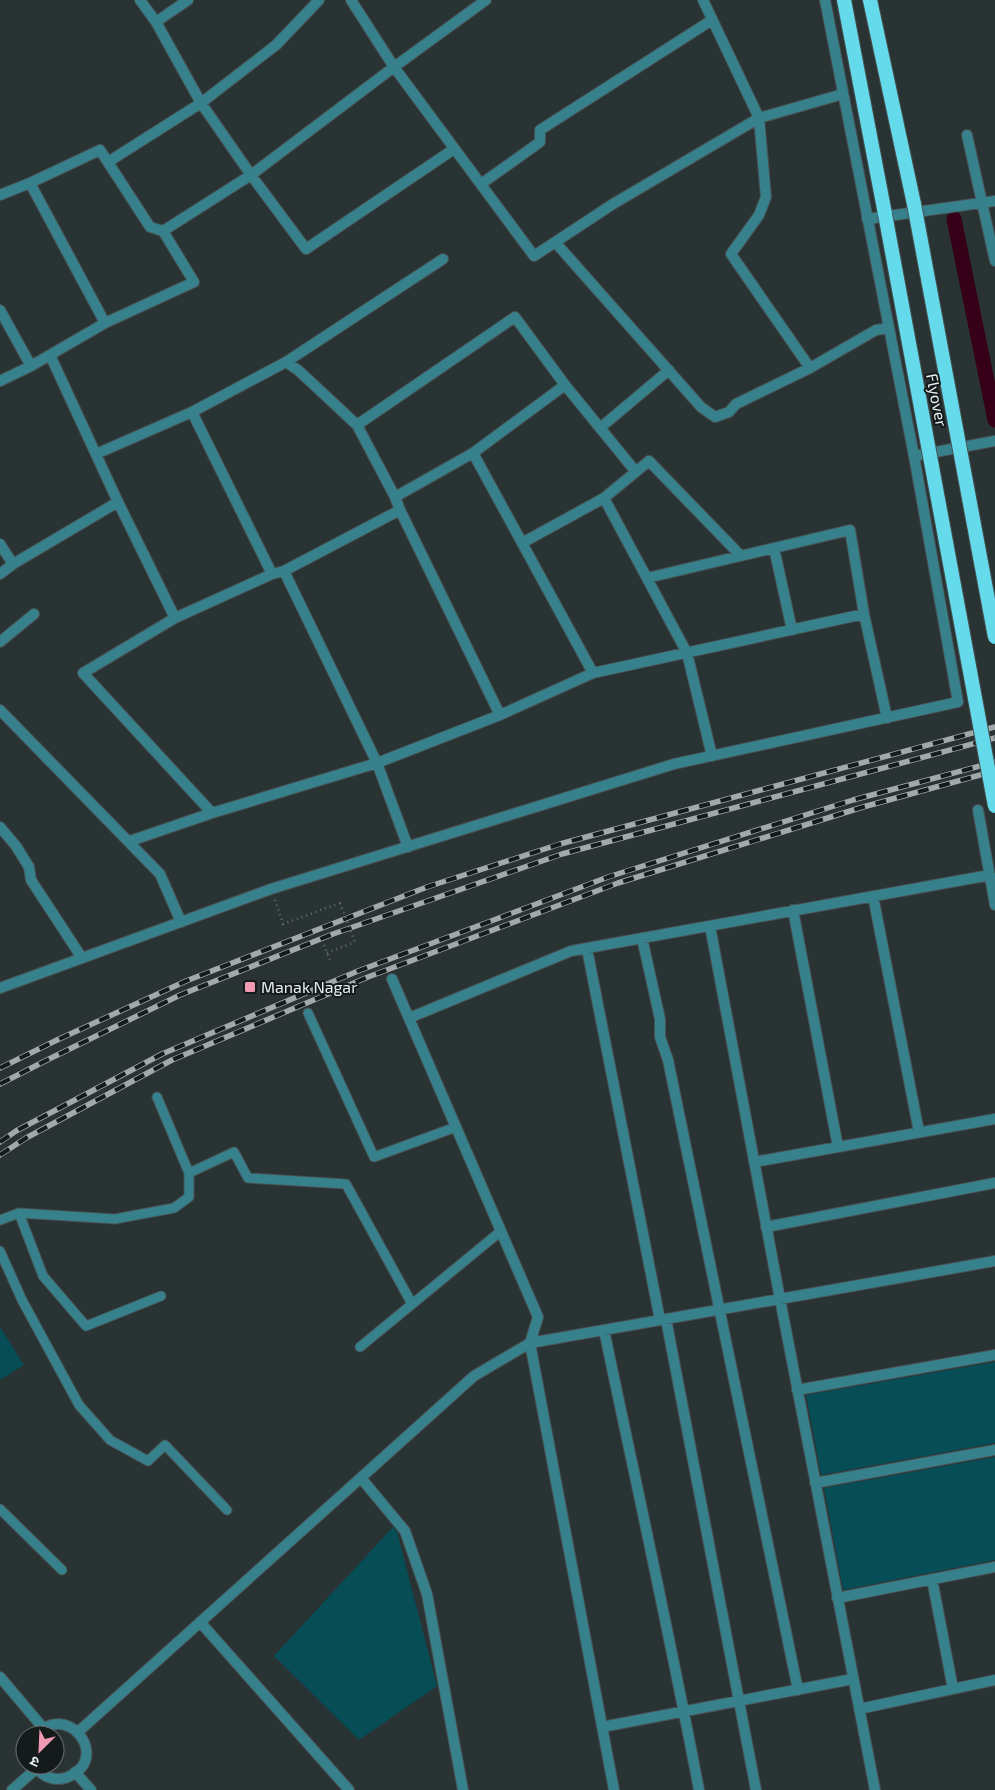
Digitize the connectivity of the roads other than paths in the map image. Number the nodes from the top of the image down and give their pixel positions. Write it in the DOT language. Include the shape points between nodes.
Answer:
graph roads {
  1 [pos="140,0"];
  2 [pos="188,0"];
  3 [pos="319,0"];
  4 [pos="351,0"];
  5 [pos="486,0"];
  6 [pos="703,0"];
  7 [pos="825,0"];
  8 [pos="844,0"];
  9 [pos="870,0"];
  10 [pos="712,20"];
  11 [pos="156,22"];
  12 [pos="394,67"];
  13 [pos="843,94"];
  14 [pos="201,103"];
  15 [pos="759,118"];
  16 [pos="967,135"];
  17 [pos="454,148"];
  18 [pos="108,162"];
  19 [pos="251,175"];
  20 [pos="30,183"];
  21 [pos="481,184"];
  22 [pos="0,195"];
  23 [pos="995,201"];
  24 [pos="982,204"];
  25 [pos="867,219"];
  26 [pos="162,231"];
  27 [pos="556,242"];
  28 [pos="443,259"];
  29 [pos="995,261"];
  30 [pos="0,310"];
  31 [pos="105,323"];
  32 [pos="889,328"];
  33 [pos="50,355"];
  34 [pos="286,362"];
  35 [pos="31,366"];
  36 [pos="810,368"];
  37 [pos="669,370"];
  38 [pos="0,381"];
  39 [pos="565,385"];
  40 [pos="192,412"];
  41 [pos="357,425"];
  42 [pos="600,428"];
  43 [pos="990,442"];
  44 [pos="96,454"];
  45 [pos="473,454"];
  46 [pos="914,456"];
  47 [pos="636,472"];
  48 [pos="395,497"];
  49 [pos="604,498"];
  50 [pos="118,502"];
  51 [pos="400,510"];
  52 [pos="522,543"];
  53 [pos="0,544"];
  54 [pos="774,548"];
  55 [pos="742,556"];
  56 [pos="13,564"];
  57 [pos="284,571"];
  58 [pos="0,574"];
  59 [pos="272,574"];
  60 [pos="647,578"];
  61 [pos="34,614"];
  62 [pos="864,614"];
  63 [pos="175,618"];
  64 [pos="792,630"];
  65 [pos="995,637"];
  66 [pos="0,642"];
  67 [pos="687,653"];
  68 [pos="593,673"];
  69 [pos="1,714"];
  70 [pos="500,715"];
  71 [pos="887,718"];
  72 [pos="712,756"];
  73 [pos="377,763"];
  74 [pos="995,806"];
  75 [pos="978,810"];
  76 [pos="212,813"];
  77 [pos="0,827"];
  78 [pos="130,841"];
  79 [pos="408,846"];
  80 [pos="990,875"];
  81 [pos="873,896"];
  82 [pos="995,905"];
  83 [pos="793,910"];
  84 [pos="182,922"];
  85 [pos="710,926"];
  86 [pos="642,938"];
  87 [pos="587,949"];
  88 [pos="82,958"];
  89 [pos="392,979"];
  90 [pos="0,988"];
  91 [pos="308,1013"];
  92 [pos="409,1018"];
  93 [pos="157,1097"];
  94 [pos="995,1120"];
  95 [pos="456,1127"];
  96 [pos="919,1132"];
  97 [pos="838,1147"];
  98 [pos="754,1162"];
  99 [pos="189,1173"];
  100 [pos="995,1183"];
  101 [pos="19,1213"];
  102 [pos="0,1220"];
  103 [pos="766,1227"];
  104 [pos="501,1231"];
  105 [pos="0,1251"];
  106 [pos="995,1261"];
  107 [pos="161,1296"];
  108 [pos="780,1298"];
  109 [pos="412,1304"];
  110 [pos="720,1309"];
  111 [pos="663,1319"];
  112 [pos="604,1330"];
  113 [pos="530,1343"];
  114 [pos="360,1347"];
  115 [pos="995,1354"];
  116 [pos="797,1390"];
  117 [pos="995,1450"];
  118 [pos="361,1478"];
  119 [pos="815,1483"];
  120 [pos="0,1509"];
  121 [pos="227,1510"];
  122 [pos="995,1567"];
  123 [pos="62,1570"];
  124 [pos="932,1579"];
  125 [pos="838,1598"];
  126 [pos="200,1622"];
  127 [pos="0,1677"];
  128 [pos="853,1679"];
  129 [pos="995,1680"];
  130 [pos="953,1689"];
  131 [pos="798,1690"];
  132 [pos="740,1701"];
  133 [pos="859,1709"];
  134 [pos="684,1712"];
  135 [pos="35,1725"];
  136 [pos="65,1725"];
  137 [pos="602,1727"];
  138 [pos="78,1732"];
  139 [pos="75,1772"];
  140 [pos="28,1775"];
  141 [pos="44,1775"];
  142 [pos="12,1790"];
  143 [pos="91,1790"];
  144 [pos="349,1790"];
  145 [pos="463,1790"];
  146 [pos="614,1790"];
  147 [pos="699,1790"];
  148 [pos="756,1790"];
  149 [pos="875,1790"];
  1 -- 11 [label="street"];
  2 -- 11 [label="street"];
  3 -- 14 [label="street" via="276,45"];
  4 -- 12 [label="street"];
  5 -- 12 [label="street"];
  6 -- 10 [label="street"];
  7 -- 13 [label="street"];
  8 -- 74 [label="highway, Flyover, bridge"];
  9 -- 65 [label="highway, Flyover, bridge" via="914,204"];
  10 -- 15 [label="street"];
  10 -- 21 [label="street" via="540,130 540,142"];
  11 -- 14 [label="street"];
  12 -- 17 [label="street"];
  12 -- 19 [label="street"];
  13 -- 15 [label="street"];
  13 -- 25 [label="street"];
  14 -- 18 [label="street"];
  14 -- 19 [label="street"];
  15 -- 27 [label="street" via="613,204"];
  15 -- 36 [label="street" via="766,197 759,215 731,254"];
  16 -- 24 [label="street"];
  17 -- 19 [label="street" via="306,248"];
  17 -- 21 [label="street"];
  18 -- 20 [label="street" via="100,150"];
  18 -- 26 [label="street" via="150,227"];
  19 -- 26 [label="street"];
  20 -- 22 [label="street"];
  20 -- 31 [label="street"];
  21 -- 27 [label="street" via="534,256"];
  23 -- 24 [label="street"];
  24 -- 25 [label="street"];
  24 -- 29 [label="street"];
  25 -- 32 [label="street"];
  26 -- 31 [label="street" via="194,282"];
  27 -- 37 [label="street"];
  28 -- 34 [label="street"];
  30 -- 35 [label="street"];
  31 -- 33 [label="street"];
  32 -- 36 [label="street" via="876,330"];
  32 -- 46 [label="street"];
  33 -- 35 [label="street"];
  33 -- 44 [label="street"];
  34 -- 40 [label="street"];
  34 -- 41 [label="street"];
  35 -- 38 [label="street"];
  36 -- 37 [label="street" via="715,417 701,407"];
  37 -- 42 [label="street"];
  39 -- 41 [label="street" via="515,317"];
  39 -- 42 [label="street"];
  39 -- 45 [label="street"];
  40 -- 44 [label="street"];
  40 -- 59 [label="street"];
  41 -- 48 [label="street"];
  42 -- 47 [label="street"];
  43 -- 46 [label="street"];
  44 -- 50 [label="street"];
  45 -- 48 [label="street"];
  45 -- 52 [label="street"];
  46 -- 71 [label="street" via="958,702"];
  47 -- 49 [label="street"];
  47 -- 55 [label="street" via="649,461"];
  48 -- 51 [label="street"];
  49 -- 52 [label="street"];
  49 -- 60 [label="street"];
  50 -- 56 [label="street"];
  50 -- 63 [label="street"];
  51 -- 57 [label="street"];
  51 -- 70 [label="street"];
  52 -- 68 [label="street"];
  53 -- 56 [label="street"];
  54 -- 55 [label="street"];
  54 -- 62 [label="street" via="850,530"];
  54 -- 64 [label="street"];
  55 -- 60 [label="street"];
  56 -- 58 [label="street"];
  57 -- 59 [label="street"];
  57 -- 73 [label="street"];
  59 -- 63 [label="street"];
  60 -- 67 [label="street"];
  61 -- 66 [label="street"];
  62 -- 64 [label="street"];
  62 -- 71 [label="street"];
  63 -- 76 [label="street" via="82,673"];
  64 -- 67 [label="street"];
  67 -- 68 [label="street"];
  67 -- 72 [label="street"];
  68 -- 70 [label="street"];
  69 -- 78 [label="street"];
  70 -- 73 [label="street"];
  71 -- 72 [label="street"];
  72 -- 79 [label="street" via="674,764"];
  73 -- 76 [label="street"];
  73 -- 79 [label="street"];
  75 -- 80 [label="street"];
  76 -- 78 [label="street"];
  77 -- 88 [label="street" via="16,846 29,867 31,880"];
  78 -- 84 [label="street" via="160,874"];
  79 -- 84 [label="street" via="271,889"];
  80 -- 81 [label="street"];
  80 -- 82 [label="street"];
  81 -- 83 [label="street"];
  81 -- 96 [label="street"];
  83 -- 85 [label="street"];
  83 -- 97 [label="street"];
  84 -- 88 [label="street"];
  85 -- 86 [label="street"];
  85 -- 98 [label="street"];
  86 -- 87 [label="street"];
  86 -- 110 [label="street" via="660,1019 660,1037 668,1060"];
  87 -- 92 [label="street" via="571,952"];
  87 -- 111 [label="street"];
  88 -- 90 [label="street"];
  89 -- 92 [label="street"];
  91 -- 95 [label="lane" via="374,1157"];
  92 -- 95 [label="street"];
  93 -- 99 [label="lane"];
  94 -- 96 [label="street"];
  95 -- 104 [label="street"];
  96 -- 97 [label="street"];
  97 -- 98 [label="street"];
  98 -- 103 [label="street"];
  99 -- 101 [label="lane" via="189,1197 174,1208 115,1219"];
  99 -- 109 [label="lane" via="234,1152 248,1178 346,1184"];
  100 -- 103 [label="street"];
  101 -- 102 [label="lane"];
  101 -- 107 [label="lane" via="43,1276 86,1326"];
  103 -- 108 [label="street"];
  104 -- 109 [label="lane"];
  104 -- 113 [label="street" via="538,1317"];
  105 -- 121 [label="lane" via="22,1300 79,1405 110,1440 148,1461 165,1445"];
  106 -- 108 [label="street"];
  108 -- 110 [label="street"];
  108 -- 116 [label="street"];
  109 -- 114 [label="lane"];
  110 -- 111 [label="street"];
  110 -- 131 [label="street"];
  111 -- 112 [label="street"];
  111 -- 132 [label="street"];
  112 -- 113 [label="street"];
  112 -- 134 [label="street"];
  113 -- 118 [label="street" via="474,1376"];
  113 -- 137 [label="street"];
  115 -- 116 [label="street"];
  116 -- 119 [label="street"];
  117 -- 119 [label="street"];
  118 -- 126 [label="street"];
  118 -- 145 [label="street" via="405,1531 427,1594"];
  119 -- 125 [label="street"];
  120 -- 123 [label="lane"];
  122 -- 124 [label="street"];
  124 -- 125 [label="street"];
  124 -- 130 [label="street"];
  125 -- 128 [label="street"];
  126 -- 138 [label="street"];
  126 -- 144 [label="street"];
  127 -- 135 [label="street"];
  128 -- 131 [label="street"];
  128 -- 133 [label="street"];
  129 -- 130 [label="street"];
  130 -- 133 [label="street"];
  131 -- 132 [label="street"];
  132 -- 134 [label="street"];
  132 -- 148 [label="street"];
  133 -- 149 [label="street"];
  134 -- 137 [label="street"];
  134 -- 147 [label="street"];
  136 -- 138 [label="street"];
  137 -- 146 [label="street"];
  138 -- 139 [label="street" via="86,1747 85,1761"];
  139 -- 141 [label="street" via="67,1778 55,1779"];
  139 -- 143 [label="street"];
  140 -- 142 [label="street"];
}
